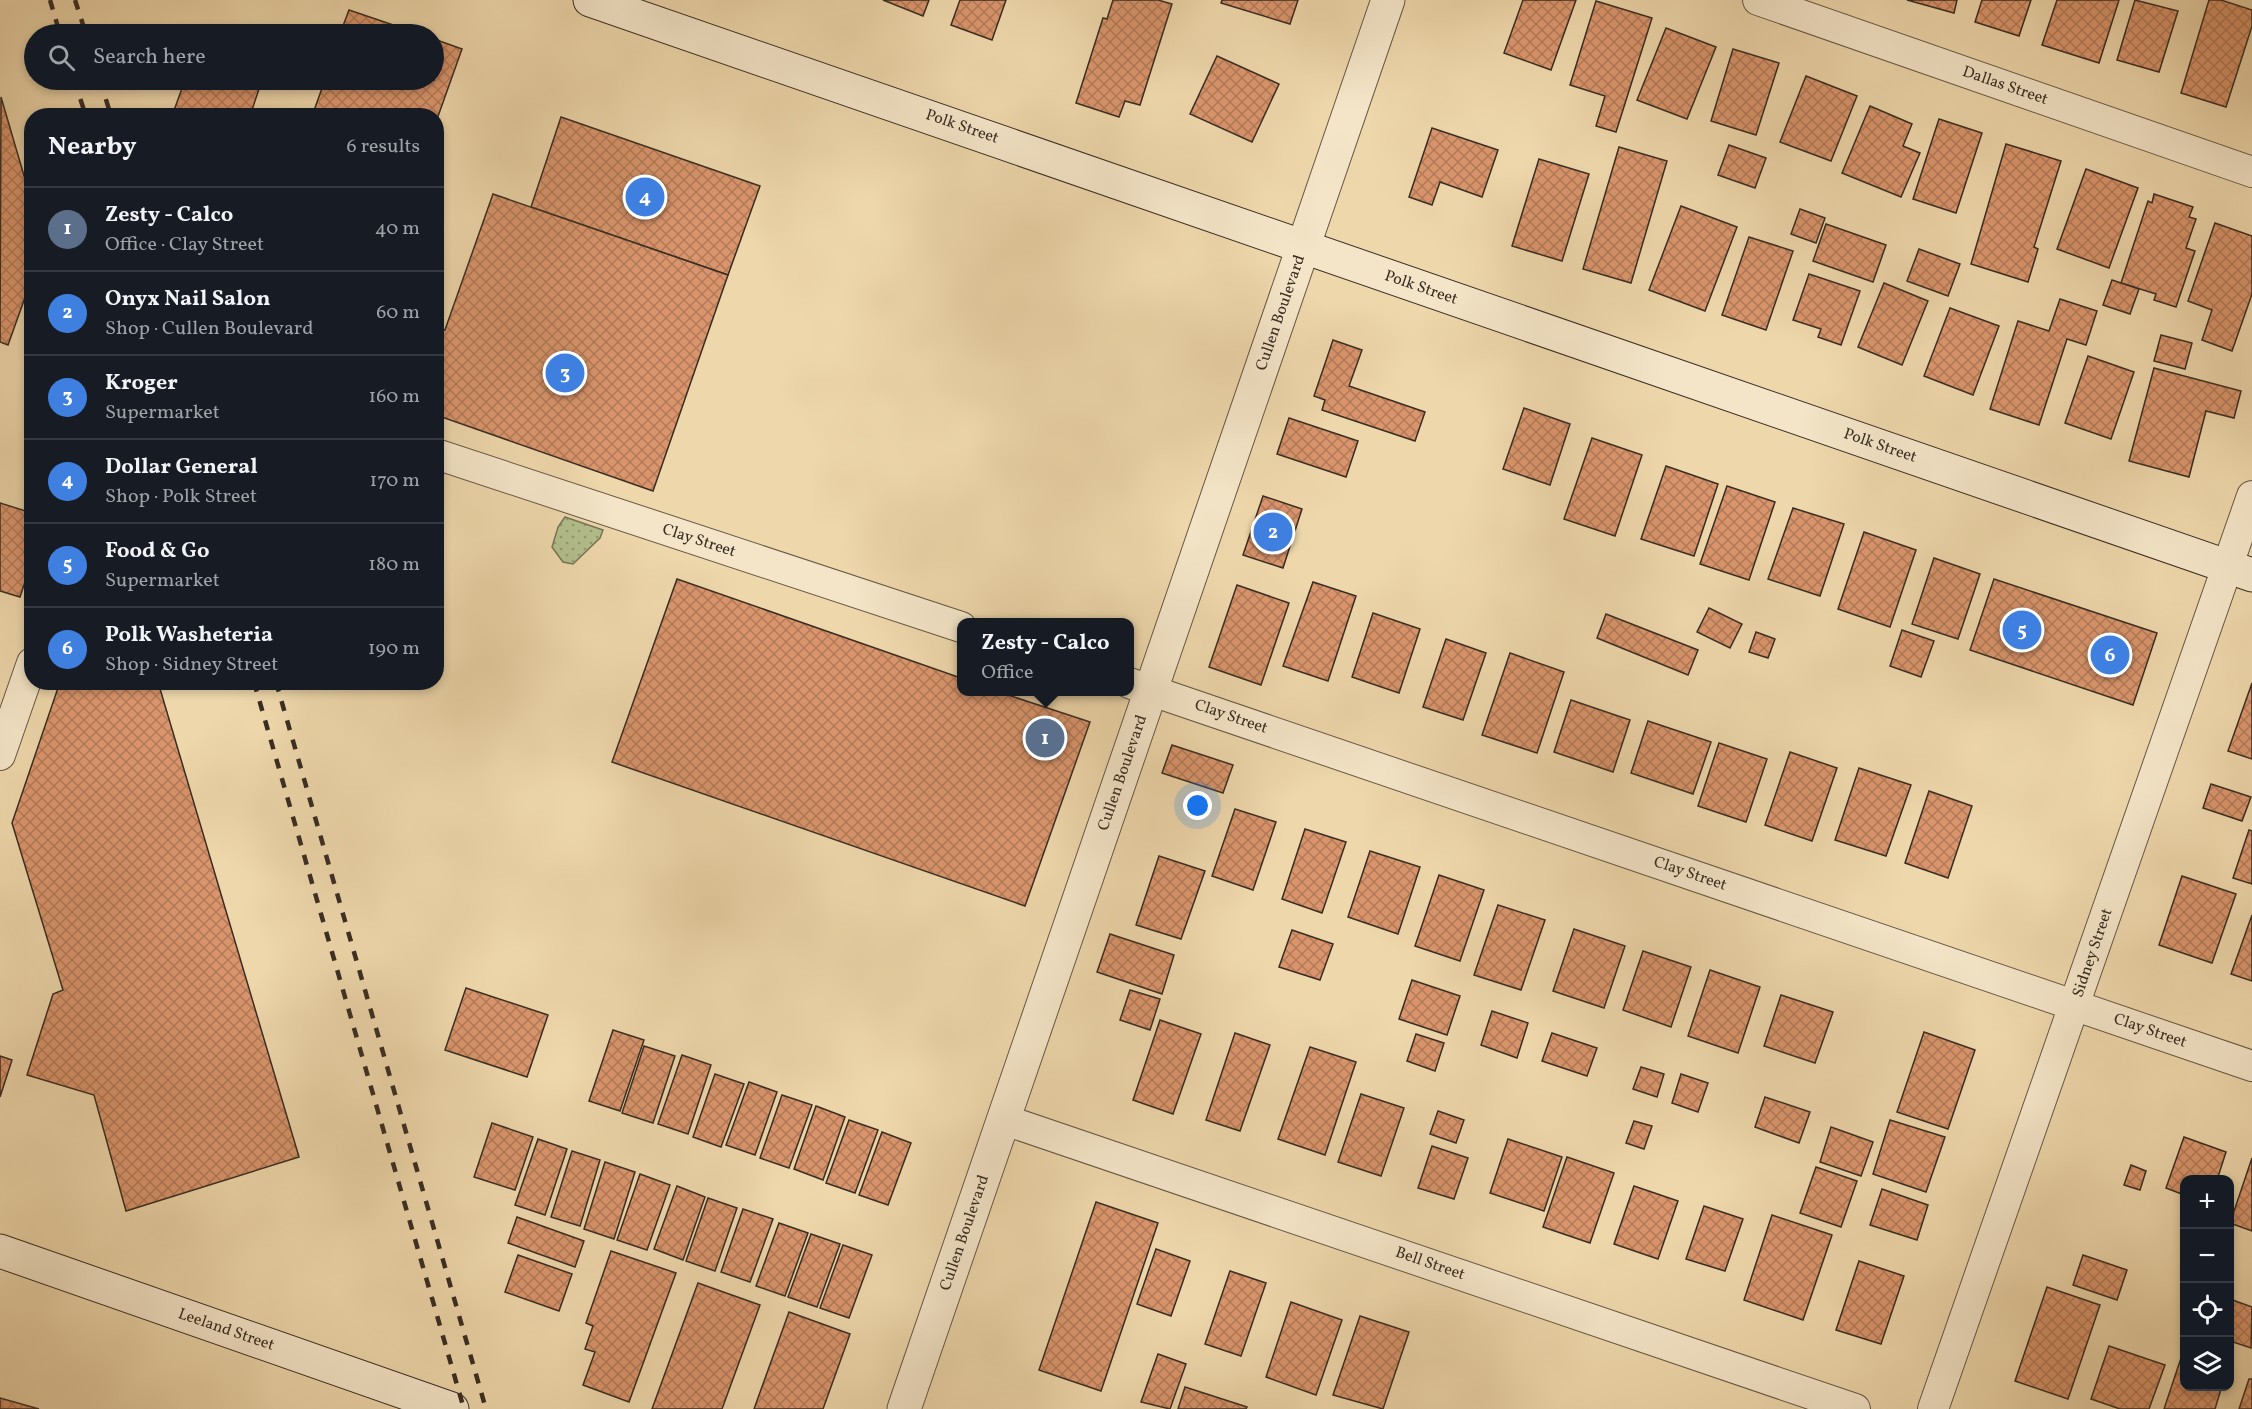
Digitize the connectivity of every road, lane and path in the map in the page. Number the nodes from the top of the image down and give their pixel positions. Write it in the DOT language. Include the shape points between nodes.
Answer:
graph roads {
  1 [pos="590,0"];
  2 [pos="1388,0"];
  3 [pos="1758,0"];
  4 [pos="2252,172"];
  5 [pos="1304,248"];
  6 [pos="444,457"];
  7 [pos="2252,496"];
  8 [pos="2240,571"];
  9 [pos="957,626"];
  10 [pos="24,686"];
  11 [pos="1140,686"];
  12 [pos="0,755"];
  13 [pos="2074,1006"];
  14 [pos="2252,1066"];
  15 [pos="1005,1120"];
  16 [pos="0,1251"];
  17 [pos="452,1409"];
  18 [pos="904,1409"];
  19 [pos="1855,1409"];
  20 [pos="1933,1409"];
  1 -- 5 [label="main road, Polk Street"];
  2 -- 5 [label="main road, Cullen Boulevard"];
  3 -- 4 [label="street, Dallas Street"];
  5 -- 8 [label="main road, Polk Street"];
  5 -- 11 [label="main road, Cullen Boulevard"];
  6 -- 9 [label="street, Clay Street"];
  7 -- 8 [label="street, Sidney Street"];
  8 -- 13 [label="street, Sidney Street"];
  10 -- 12 [label="street"];
  11 -- 13 [label="street, Clay Street"];
  11 -- 15 [label="main road, Cullen Boulevard"];
  13 -- 14 [label="street, Clay Street"];
  13 -- 20 [label="street, Sidney Street"];
  15 -- 18 [label="main road, Cullen Boulevard"];
  15 -- 19 [label="street, Bell Street"];
  16 -- 17 [label="main road, Leeland Street"];
}
